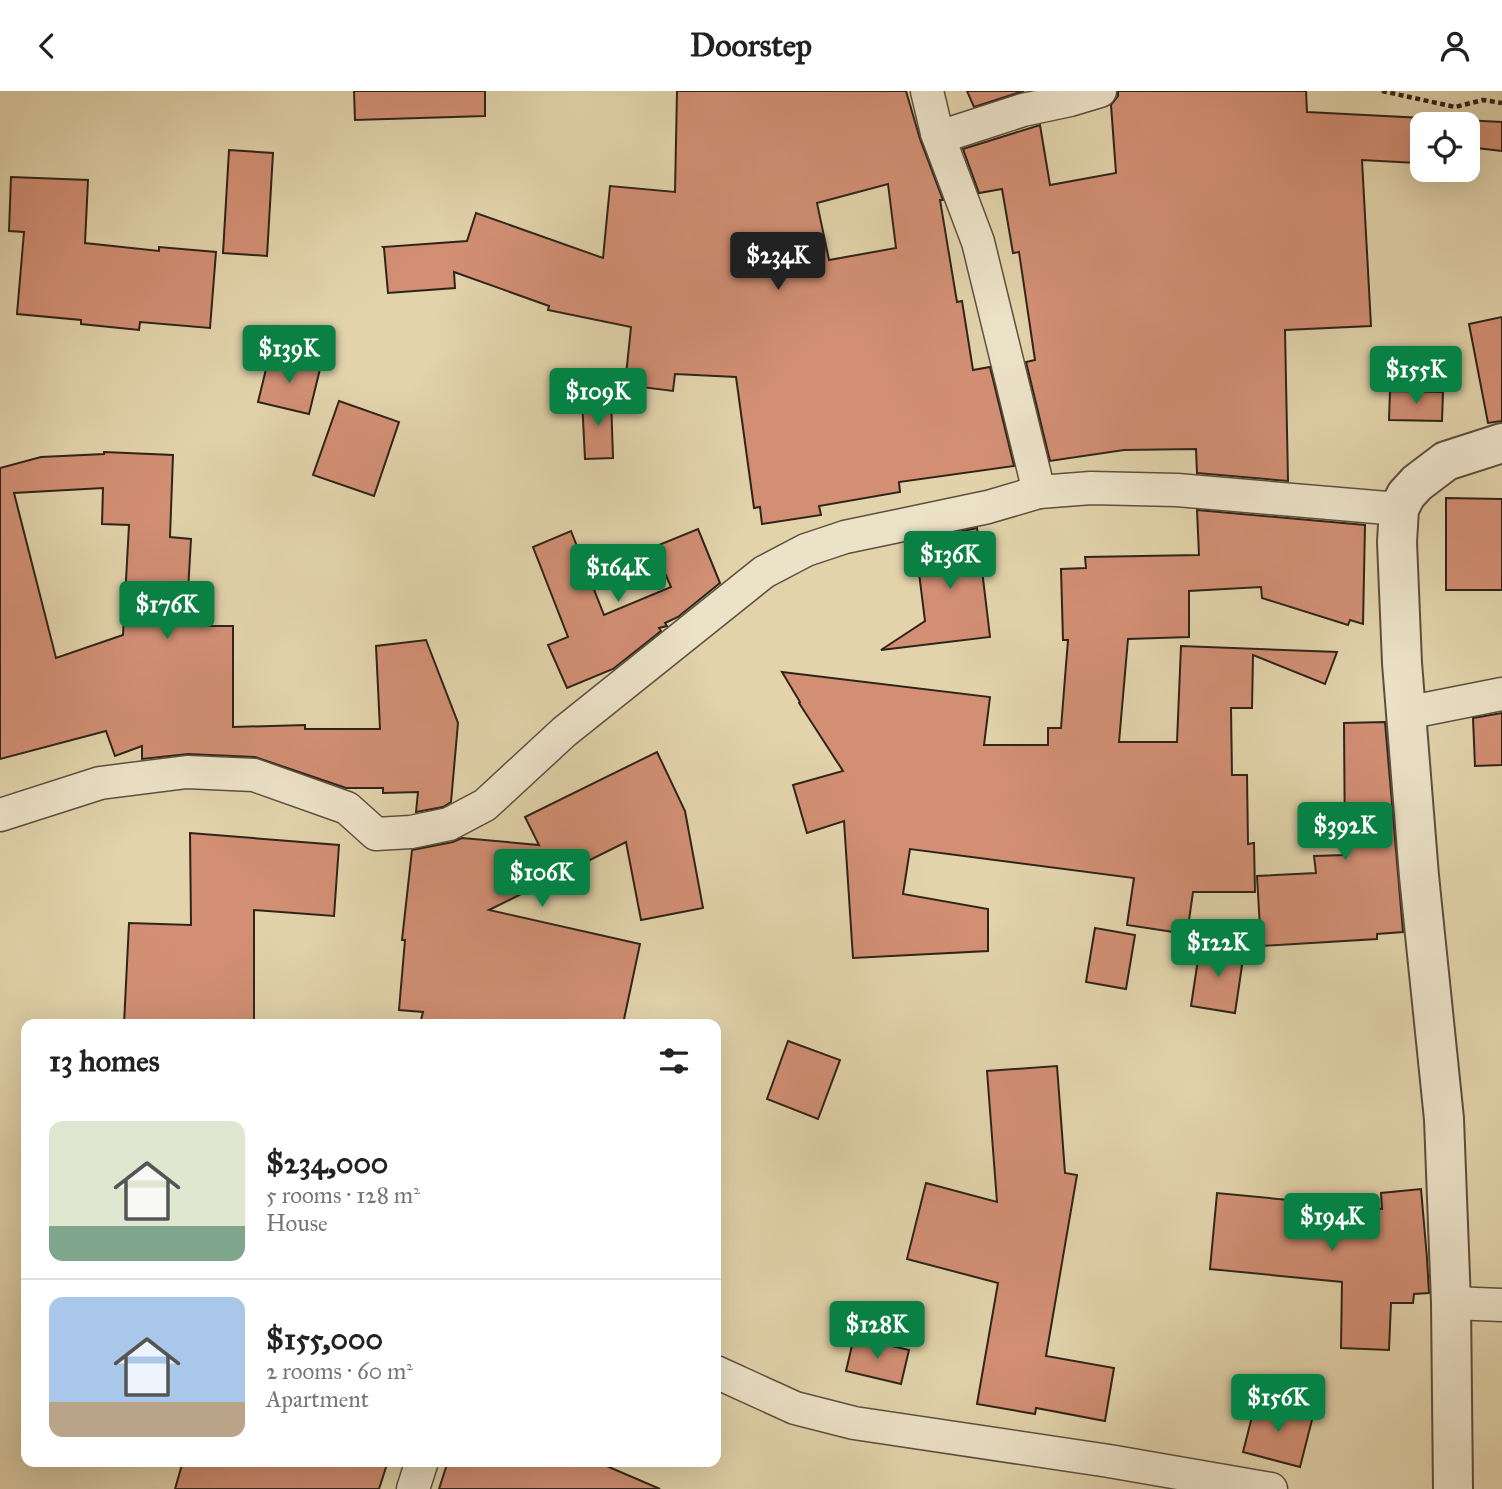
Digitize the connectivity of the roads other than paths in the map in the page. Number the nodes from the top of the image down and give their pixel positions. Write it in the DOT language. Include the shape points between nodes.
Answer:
graph roads {
  1 [pos="927,91"];
  2 [pos="1100,91"];
  3 [pos="937,133"];
  4 [pos="1502,443"];
  5 [pos="1038,492"];
  6 [pos="1399,509"];
  7 [pos="1502,694"];
  8 [pos="1406,713"];
  9 [pos="0,815"];
  10 [pos="1451,1303"];
  11 [pos="1502,1305"];
  12 [pos="721,1374"];
  13 [pos="420,1467"];
  14 [pos="413,1489"];
  15 [pos="1270,1489"];
  16 [pos="1452,1489"];
  1 -- 3 [label="street"];
  2 -- 3 [label="street" via="952,133"];
  3 -- 5 [label="street" via="978,242"];
  4 -- 6 [label="street" via="1446,461 1417,482"];
  5 -- 6 [label="street" via="1177,490"];
  5 -- 9 [label="street" via="845,537 806,550 764,572 564,732 485,805 449,824 376,834 347,808 254,775 187,772 100,783"];
  6 -- 8 [label="street" via="1397,583"];
  7 -- 8 [label="street"];
  8 -- 10 [label="street" via="1444,1119"];
  10 -- 11 [label="street"];
  10 -- 16 [label="street"];
  12 -- 15 [label="street" via="795,1408 854,1423"];
  13 -- 14 [label="street"];
}
